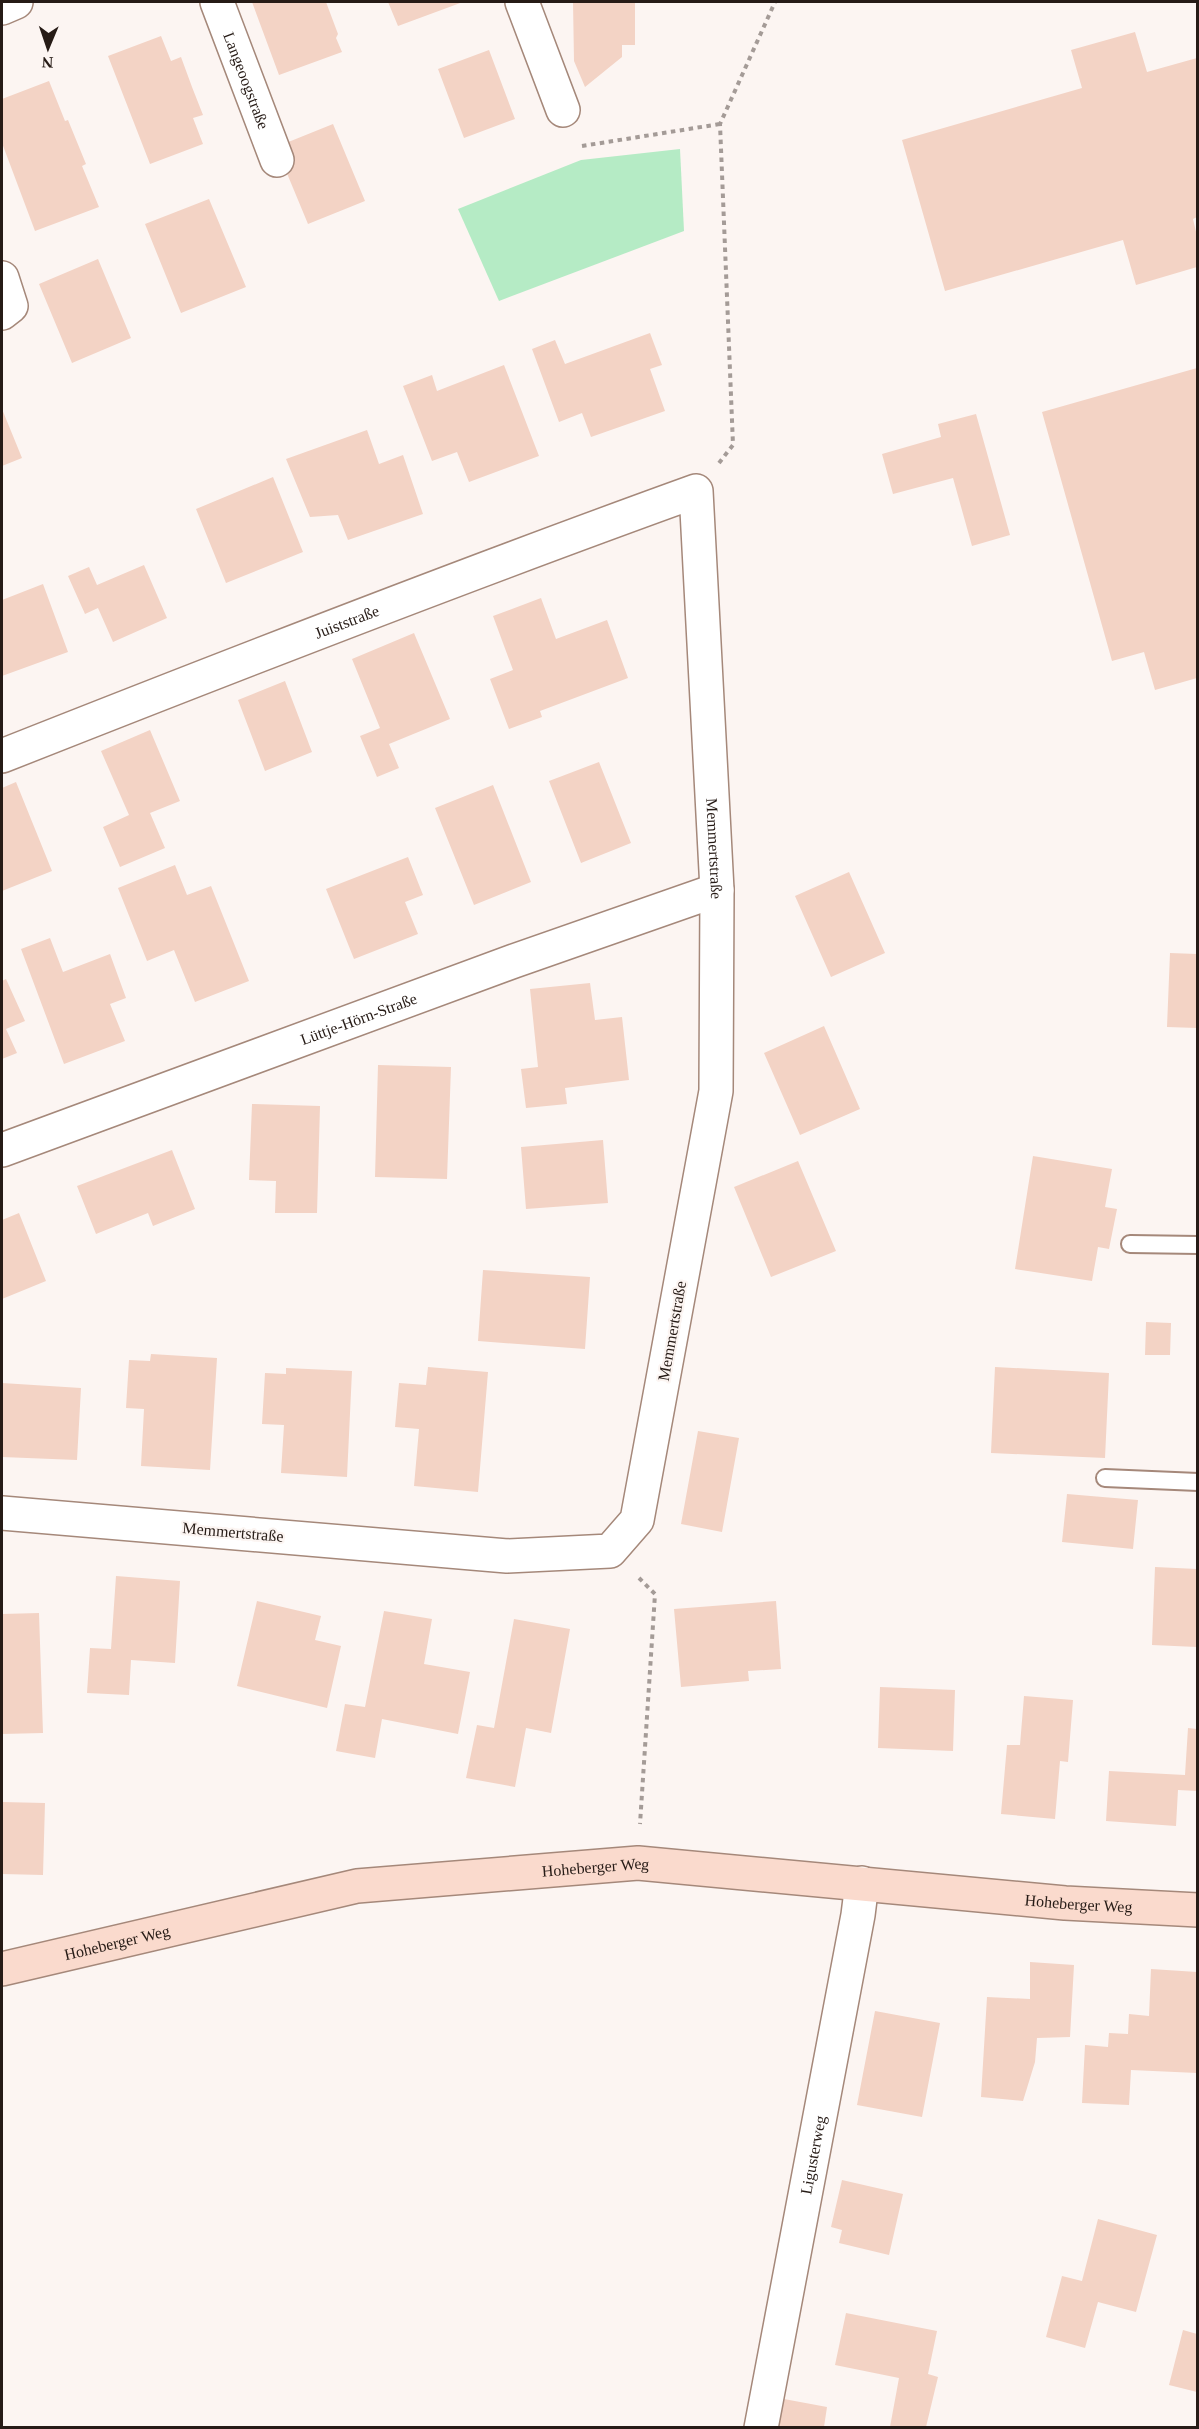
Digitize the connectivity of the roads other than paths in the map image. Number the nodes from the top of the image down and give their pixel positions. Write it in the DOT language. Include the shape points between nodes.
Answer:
graph roads {
  1 [pos="16,2"];
  2 [pos="217,2"];
  3 [pos="522,2"];
  4 [pos="2,8"];
  5 [pos="563,110"];
  6 [pos="277,160"];
  7 [pos="2,278"];
  8 [pos="2,313"];
  9 [pos="696,491"];
  10 [pos="2,756"];
  11 [pos="717,890"];
  12 [pos="2,1150"];
  13 [pos="1130,1244"];
  14 [pos="1197,1245"];
  15 [pos="1105,1478"];
  16 [pos="1197,1482"];
  17 [pos="2,1513"];
  18 [pos="862,1883"];
  19 [pos="1197,1910"];
  20 [pos="2,1969"];
  21 [pos="761,2427"];
  1 -- 4 [label="street"];
  2 -- 6 [label="street, Langeoogstraße"];
  3 -- 5 [label="street"];
  7 -- 8 [label="street" via="11,306"];
  9 -- 10 [label="street, Juiststraße" via="249,658"];
  9 -- 11 [label="street, Memmertstraße"];
  11 -- 12 [label="street, Lüttje-Hörn-Straße"];
  11 -- 17 [label="street, Memmertstraße" via="716,1091 637,1520 610,1551 507,1556"];
  13 -- 14 [label="lane"];
  15 -- 16 [label="lane"];
  18 -- 19 [label="street, Hoheberger Weg" via="1065,1903"];
  18 -- 20 [label="street, Hoheberger Weg" via="638,1863 357,1886"];
  18 -- 21 [label="street, Ligusterweg"];
}
